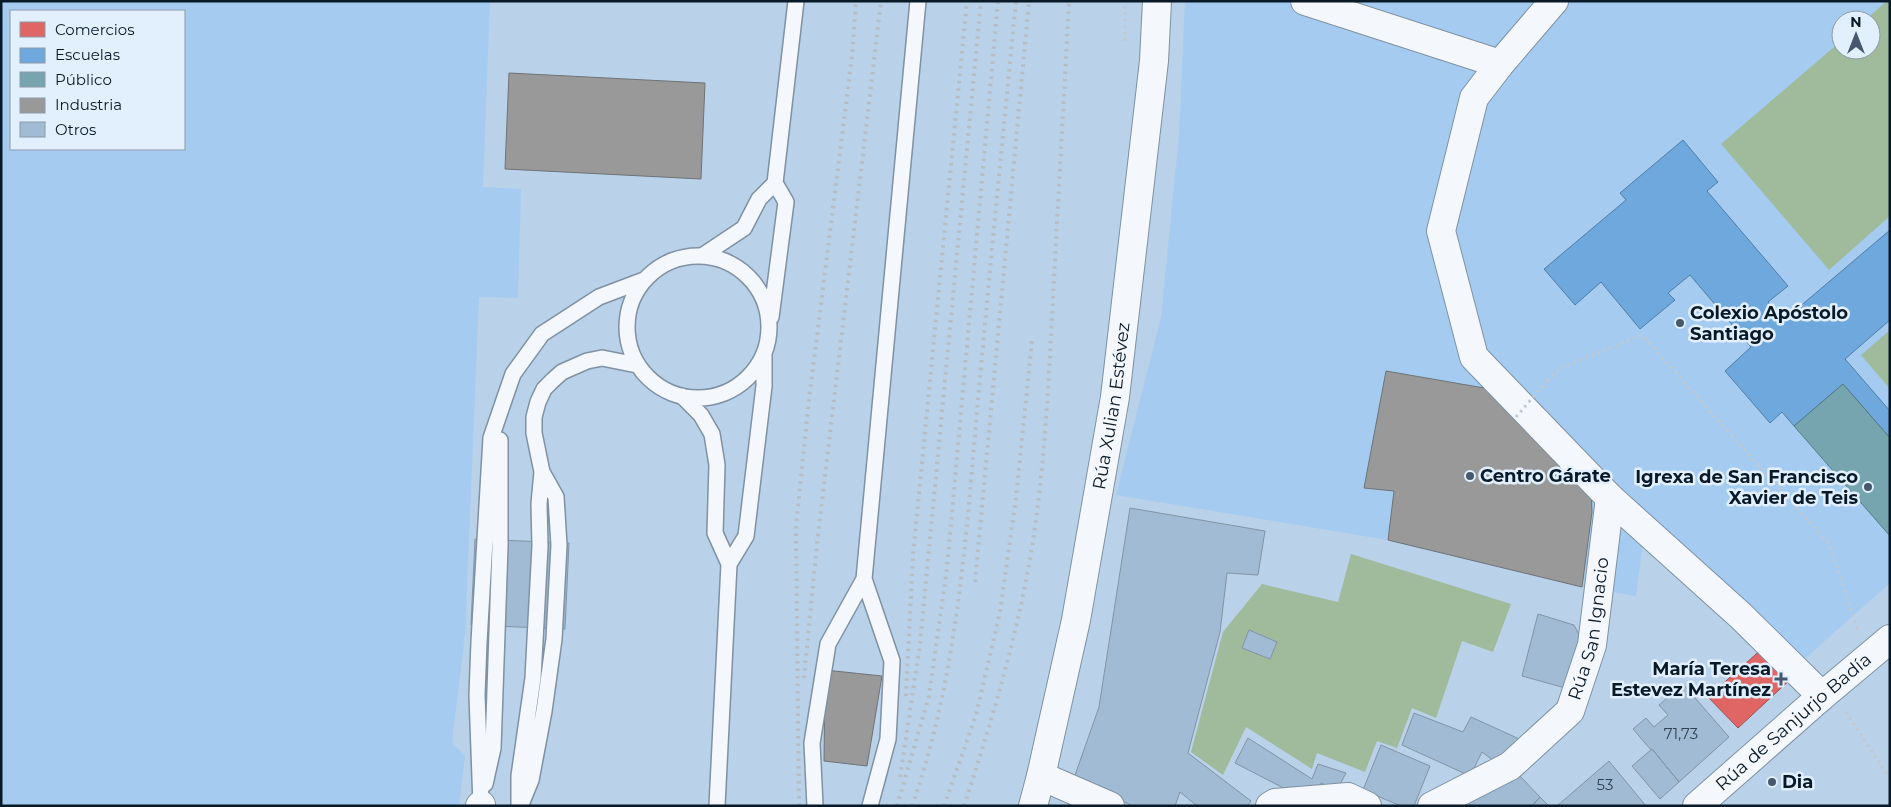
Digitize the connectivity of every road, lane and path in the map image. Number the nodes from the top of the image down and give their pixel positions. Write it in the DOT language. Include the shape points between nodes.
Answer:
graph roads {
  1 [pos="796,1"];
  2 [pos="918,1"];
  3 [pos="1157,1"];
  4 [pos="1305,1"];
  5 [pos="1554,1"];
  6 [pos="1500,64"];
  7 [pos="775,183"];
  8 [pos="702,256"];
  9 [pos="644,280"];
  10 [pos="769,328"];
  11 [pos="764,354"];
  12 [pos="637,365"];
  13 [pos="682,396"];
  14 [pos="1516,417"];
  15 [pos="1610,498"];
  16 [pos="729,564"];
  17 [pos="864,579"];
  18 [pos="1890,639"];
  19 [pos="1868,657"];
  20 [pos="1826,692"];
  21 [pos="1041,776"];
  22 [pos="1890,779"];
  23 [pos="481,805"];
  24 [pos="520,806"];
  25 [pos="717,806"];
  26 [pos="815,806"];
  27 [pos="870,806"];
  28 [pos="1032,806"];
  29 [pos="1110,806"];
  30 [pos="1270,806"];
  31 [pos="1367,806"];
  32 [pos="1432,806"];
  33 [pos="1698,806"];
  1 -- 7 [label="lane"];
  2 -- 17 [label="lane"];
  3 -- 21 [label="street, Rúa Xulian Estévez" via="1154,61 1115,397 1077,611"];
  4 -- 6 [label="street"];
  5 -- 6 [label="street"];
  6 -- 15 [label="street" via="1474,98 1441,231 1474,357"];
  7 -- 8 [label="lane" via="759,199 744,228"];
  7 -- 10 [label="lane" via="786,202"];
  8 -- 9 [label="lane" via="680,258 661,266"];
  8 -- 10 [label="lane" via="720,259 750,278 768,311"];
  9 -- 12 [label="lane" via="634,295 626,330"];
  9 -- 23 [label="lane" via="599,297 542,334 513,374 491,438 478,642"];
  10 -- 11 [label="lane"];
  11 -- 13 [label="lane" via="745,381 731,390 699,398"];
  11 -- 16 [label="lane" via="764,386 746,536"];
  12 -- 13 [label="lane" via="664,390"];
  12 -- 24 [label="lane" via="602,358 562,372 544,389 534,417 542,472 556,497 558,545 554,639 544,712 531,780"];
  13 -- 16 [label="lane" via="701,415 712,434 717,465 715,532"];
  14 -- 19 [label="path, bridge" via="1560,368 1642,335 1829,544"];
  15 -- 20 [label="street"];
  15 -- 32 [label="street, Rúa San Ignacio" via="1592,645 1570,710 1510,766"];
  16 -- 25 [label="lane"];
  17 -- 26 [label="lane" via="828,644 812,743"];
  17 -- 27 [label="lane" via="892,661 888,738"];
  18 -- 19 [label="street, Rúa de Sanjurjo Badía"];
  19 -- 20 [label="street, Rúa de Sanjurjo Badía"];
  20 -- 22 [label="path"];
  20 -- 33 [label="street, Rúa de Sanjurjo Badía"];
  21 -- 28 [label="street, Rúa Xulian Estévez"];
  21 -- 29 [label="street"];
  30 -- 31 [label="street" via="1348,797"];
}
